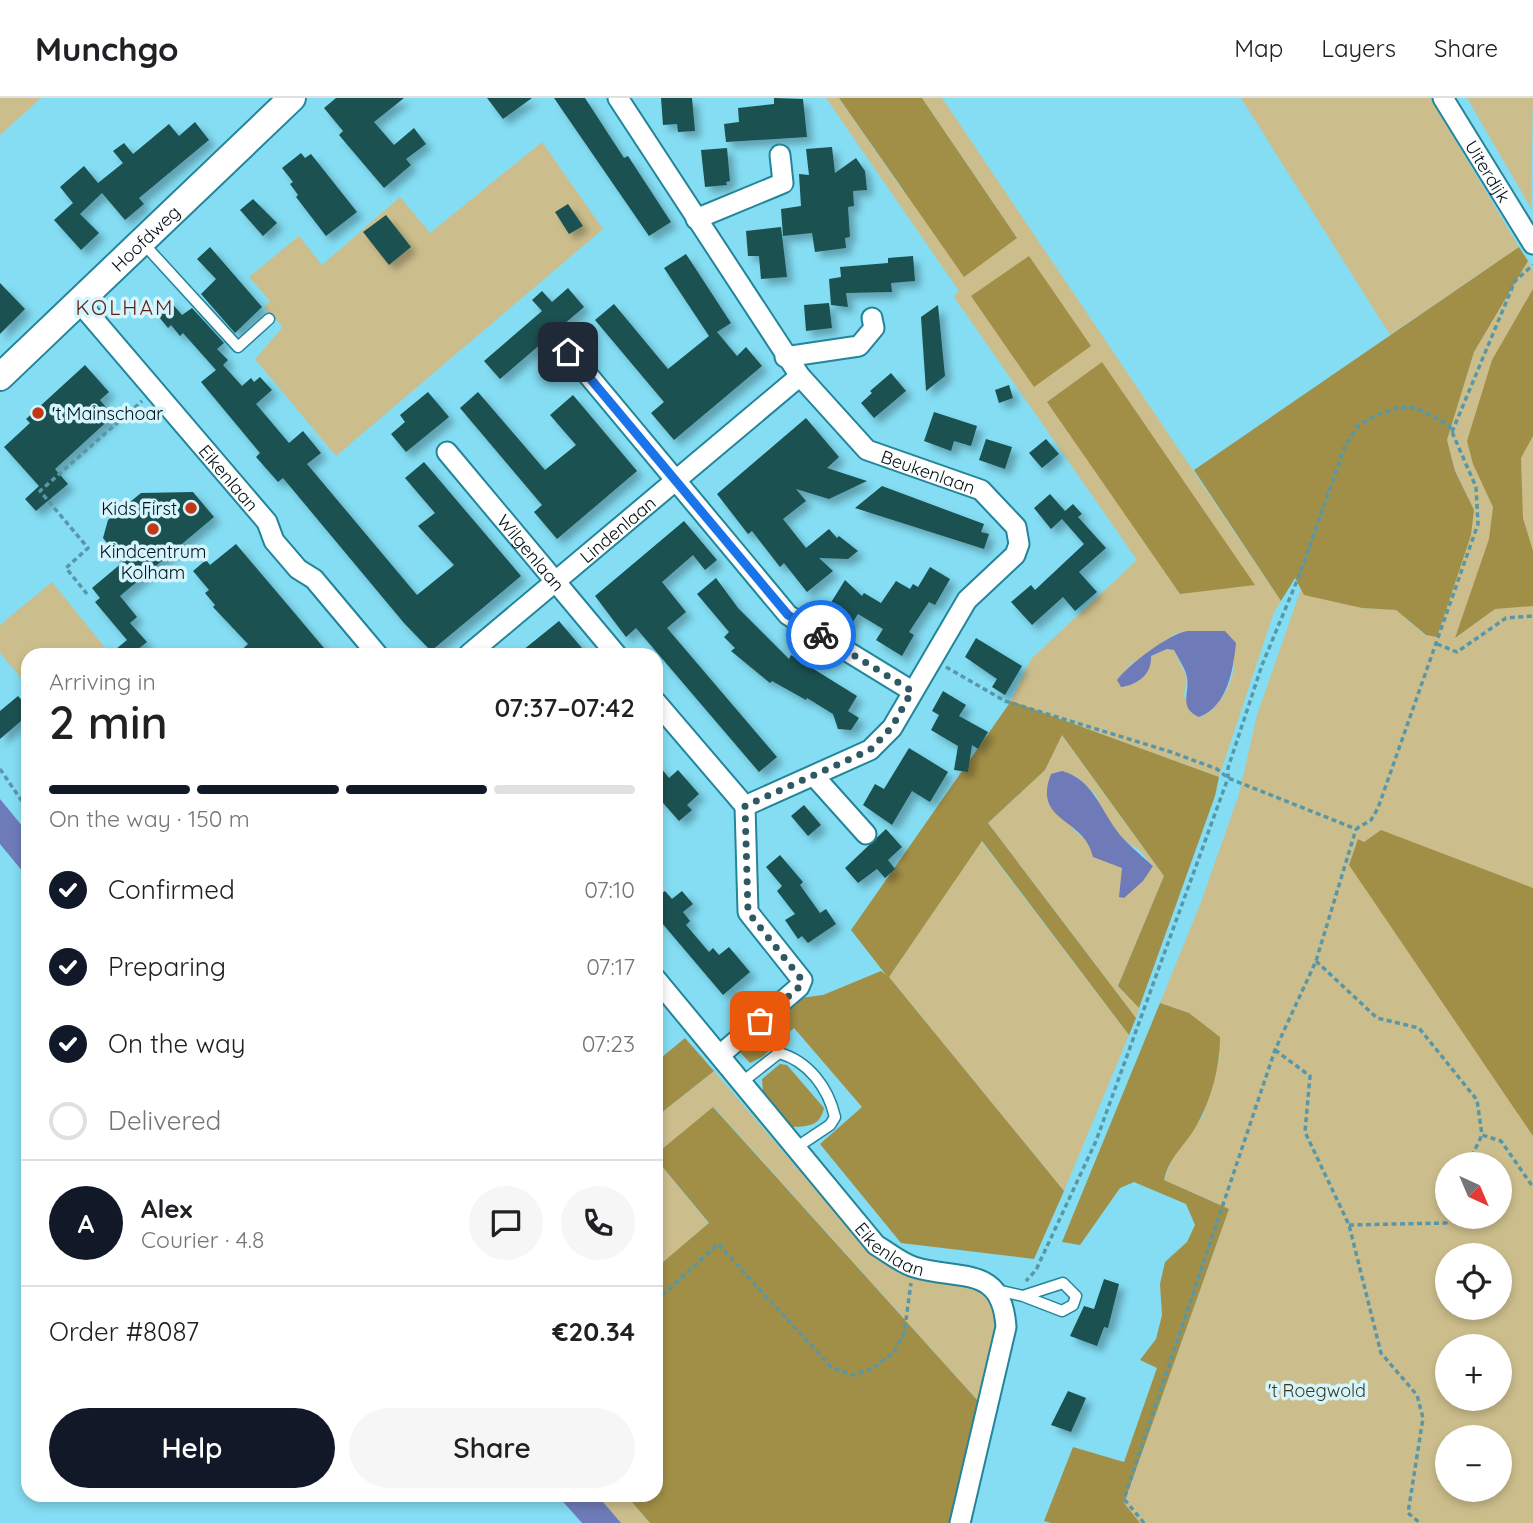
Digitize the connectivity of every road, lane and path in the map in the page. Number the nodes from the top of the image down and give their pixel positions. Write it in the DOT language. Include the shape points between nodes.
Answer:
graph roads {
  1 [pos="292,98"];
  2 [pos="618,98"];
  3 [pos="1443,98"];
  4 [pos="780,155"];
  5 [pos="696,219"];
  6 [pos="142,242"];
  7 [pos="1533,244"];
  8 [pos="1533,265"];
  9 [pos="79,302"];
  10 [pos="872,318"];
  11 [pos="269,319"];
  12 [pos="568,352"];
  13 [pos="785,357"];
  14 [pos="800,376"];
  15 [pos="0,377"];
  16 [pos="154,390"];
  17 [pos="1452,432"];
  18 [pos="447,452"];
  19 [pos="676,479"];
  20 [pos="554,582"];
  21 [pos="87,594"];
  22 [pos="1533,616"];
  23 [pos="1437,644"];
  24 [pos="372,648"];
  25 [pos="476,648"];
  26 [pos="611,648"];
  27 [pos="932,659"];
  28 [pos="912,691"];
  29 [pos="663,710"];
  30 [pos="0,769"];
  31 [pos="814,776"];
  32 [pos="1228,778"];
  33 [pos="21,800"];
  34 [pos="745,806"];
  35 [pos="1356,830"];
  36 [pos="866,834"];
  37 [pos="1316,961"];
  38 [pos="663,987"];
  39 [pos="1275,1050"];
  40 [pos="720,1055"];
  41 [pos="741,1083"];
  42 [pos="1482,1135"];
  43 [pos="794,1149"];
  44 [pos="1474,1152"];
  45 [pos="1533,1187"];
  46 [pos="1435,1223"];
  47 [pos="1349,1225"];
  48 [pos="912,1266"];
  49 [pos="1025,1283"];
  50 [pos="997,1290"];
  51 [pos="663,1295"];
  52 [pos="1023,1296"];
  53 [pos="960,1523"];
  54 [pos="1144,1523"];
  55 [pos="1420,1523"];
  1 -- 6 [label="main road, Hoofdweg"];
  2 -- 5 [label="street, Beukenlaan"];
  3 -- 7 [label="street, Uiterdijk"];
  4 -- 5 [label="street" via="783,183"];
  5 -- 13 [label="street, Beukenlaan"];
  6 -- 9 [label="main road, Hoofdweg"];
  6 -- 11 [label="lane" via="238,347"];
  8 -- 17 [label="path" via="1515,281"];
  9 -- 15 [label="main road, Hoofdweg"];
  9 -- 16 [label="street, Eikenlaan"];
  10 -- 13 [label="street" via="874,328 859,346"];
  12 -- 19 [label="street"];
  13 -- 14 [label="street, Beukenlaan"];
  14 -- 19 [label="street, Lindenlaan"];
  14 -- 27 [label="street, Beukenlaan" via="867,450 981,490 1016,527 1019,544 1014,555 967,600"];
  16 -- 21 [label="path" via="40,491 88,548 66,568"];
  16 -- 24 [label="street, Eikenlaan" via="267,522 274,541 298,569 314,579"];
  17 -- 23 [label="path" via="1476,487 1478,524"];
  17 -- 32 [label="path" via="1448,425 1416,408 1400,407 1359,425 1345,446 1262,665"];
  18 -- 20 [label="street, Wilgenlaan"];
  19 -- 20 [label="street, Lindenlaan"];
  19 -- 28 [label="street" via="788,615"];
  20 -- 25 [label="street, Lindenlaan"];
  20 -- 26 [label="street, Wilgenlaan"];
  22 -- 23 [label="path" via="1506,618 1457,652"];
  23 -- 35 [label="path" via="1378,808 1371,820"];
  27 -- 28 [label="street, Beukenlaan"];
  27 -- 32 [label="path" via="1005,701 1171,752 1217,769"];
  28 -- 31 [label="street, Beukenlaan" via="892,727 870,750"];
  29 -- 34 [label="street"];
  30 -- 33 [label="path"];
  31 -- 34 [label="street, Beukenlaan"];
  31 -- 36 [label="street"];
  32 -- 35 [label="path"];
  32 -- 49 [label="path" via="1096,1141 1037,1270"];
  34 -- 40 [label="street" via="748,912 802,980"];
  35 -- 37 [label="path"];
  37 -- 39 [label="path"];
  37 -- 42 [label="path" via="1377,1018 1419,1028 1476,1100"];
  38 -- 40 [label="street, Eikenlaan"];
  39 -- 47 [label="path" via="1310,1076 1305,1132"];
  39 -- 54 [label="path" via="1124,1499"];
  40 -- 41 [label="street, Eikenlaan"];
  41 -- 43 [label="street, Eikenlaan"];
  41 -- 43 [label="lane" via="779,1053 798,1058 817,1081 830,1098 835,1116 830,1125"];
  42 -- 44 [label="path"];
  42 -- 45 [label="path" via="1501,1141"];
  43 -- 48 [label="street, Eikenlaan" via="876,1245"];
  46 -- 47 [label="path"];
  47 -- 55 [label="path" via="1381,1353 1417,1395 1423,1418 1408,1513"];
  48 -- 50 [label="street, Eikenlaan" via="984,1280"];
  48 -- 51 [label="path" via="904,1334 894,1352 872,1369 853,1375 831,1367 718,1244"];
  50 -- 52 [label="lane"];
  50 -- 53 [label="street" via="1006,1327"];
  52 -- 52 [label="lane" via="1062,1311 1073,1305 1076,1296 1063,1283"];
}
